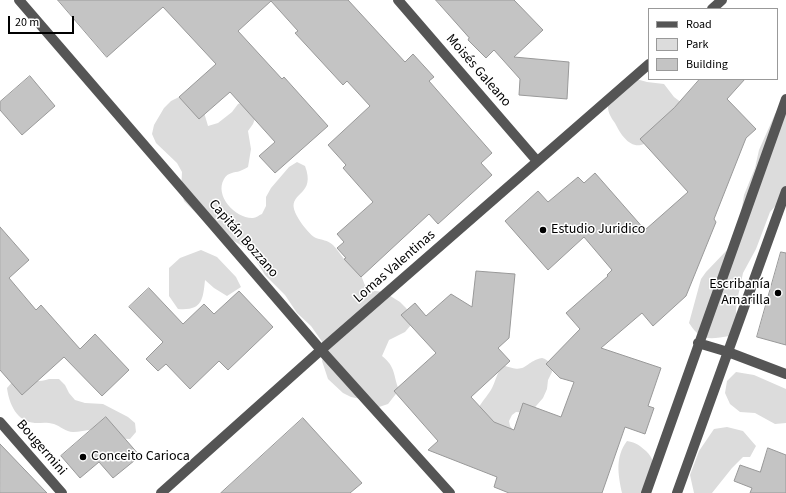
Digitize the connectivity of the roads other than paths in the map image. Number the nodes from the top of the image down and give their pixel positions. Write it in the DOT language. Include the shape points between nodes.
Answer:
graph roads {
  1 [pos="19,0"];
  2 [pos="398,0"];
  3 [pos="722,0"];
  4 [pos="713,8"];
  5 [pos="648,65"];
  6 [pos="786,99"];
  7 [pos="537,161"];
  8 [pos="786,191"];
  9 [pos="698,343"];
  10 [pos="320,350"];
  11 [pos="728,352"];
  12 [pos="786,374"];
  13 [pos="0,422"];
  14 [pos="62,493"];
  15 [pos="161,493"];
  16 [pos="450,493"];
  17 [pos="646,493"];
  18 [pos="677,493"];
  1 -- 10 [label="street, Capitán Bozzano"];
  2 -- 7 [label="street, Moisés Galeano"];
  3 -- 4 [label="street"];
  5 -- 7 [label="street, Lomas Valentinas"];
  6 -- 9 [label="street"];
  7 -- 10 [label="street, Lomas Valentinas"];
  8 -- 11 [label="street"];
  9 -- 11 [label="street"];
  9 -- 17 [label="street"];
  10 -- 15 [label="street, Lomas Valentinas"];
  10 -- 16 [label="street, Capitán Bozzano"];
  11 -- 12 [label="street"];
  11 -- 18 [label="street"];
  13 -- 14 [label="street, Bougermini"];
}
